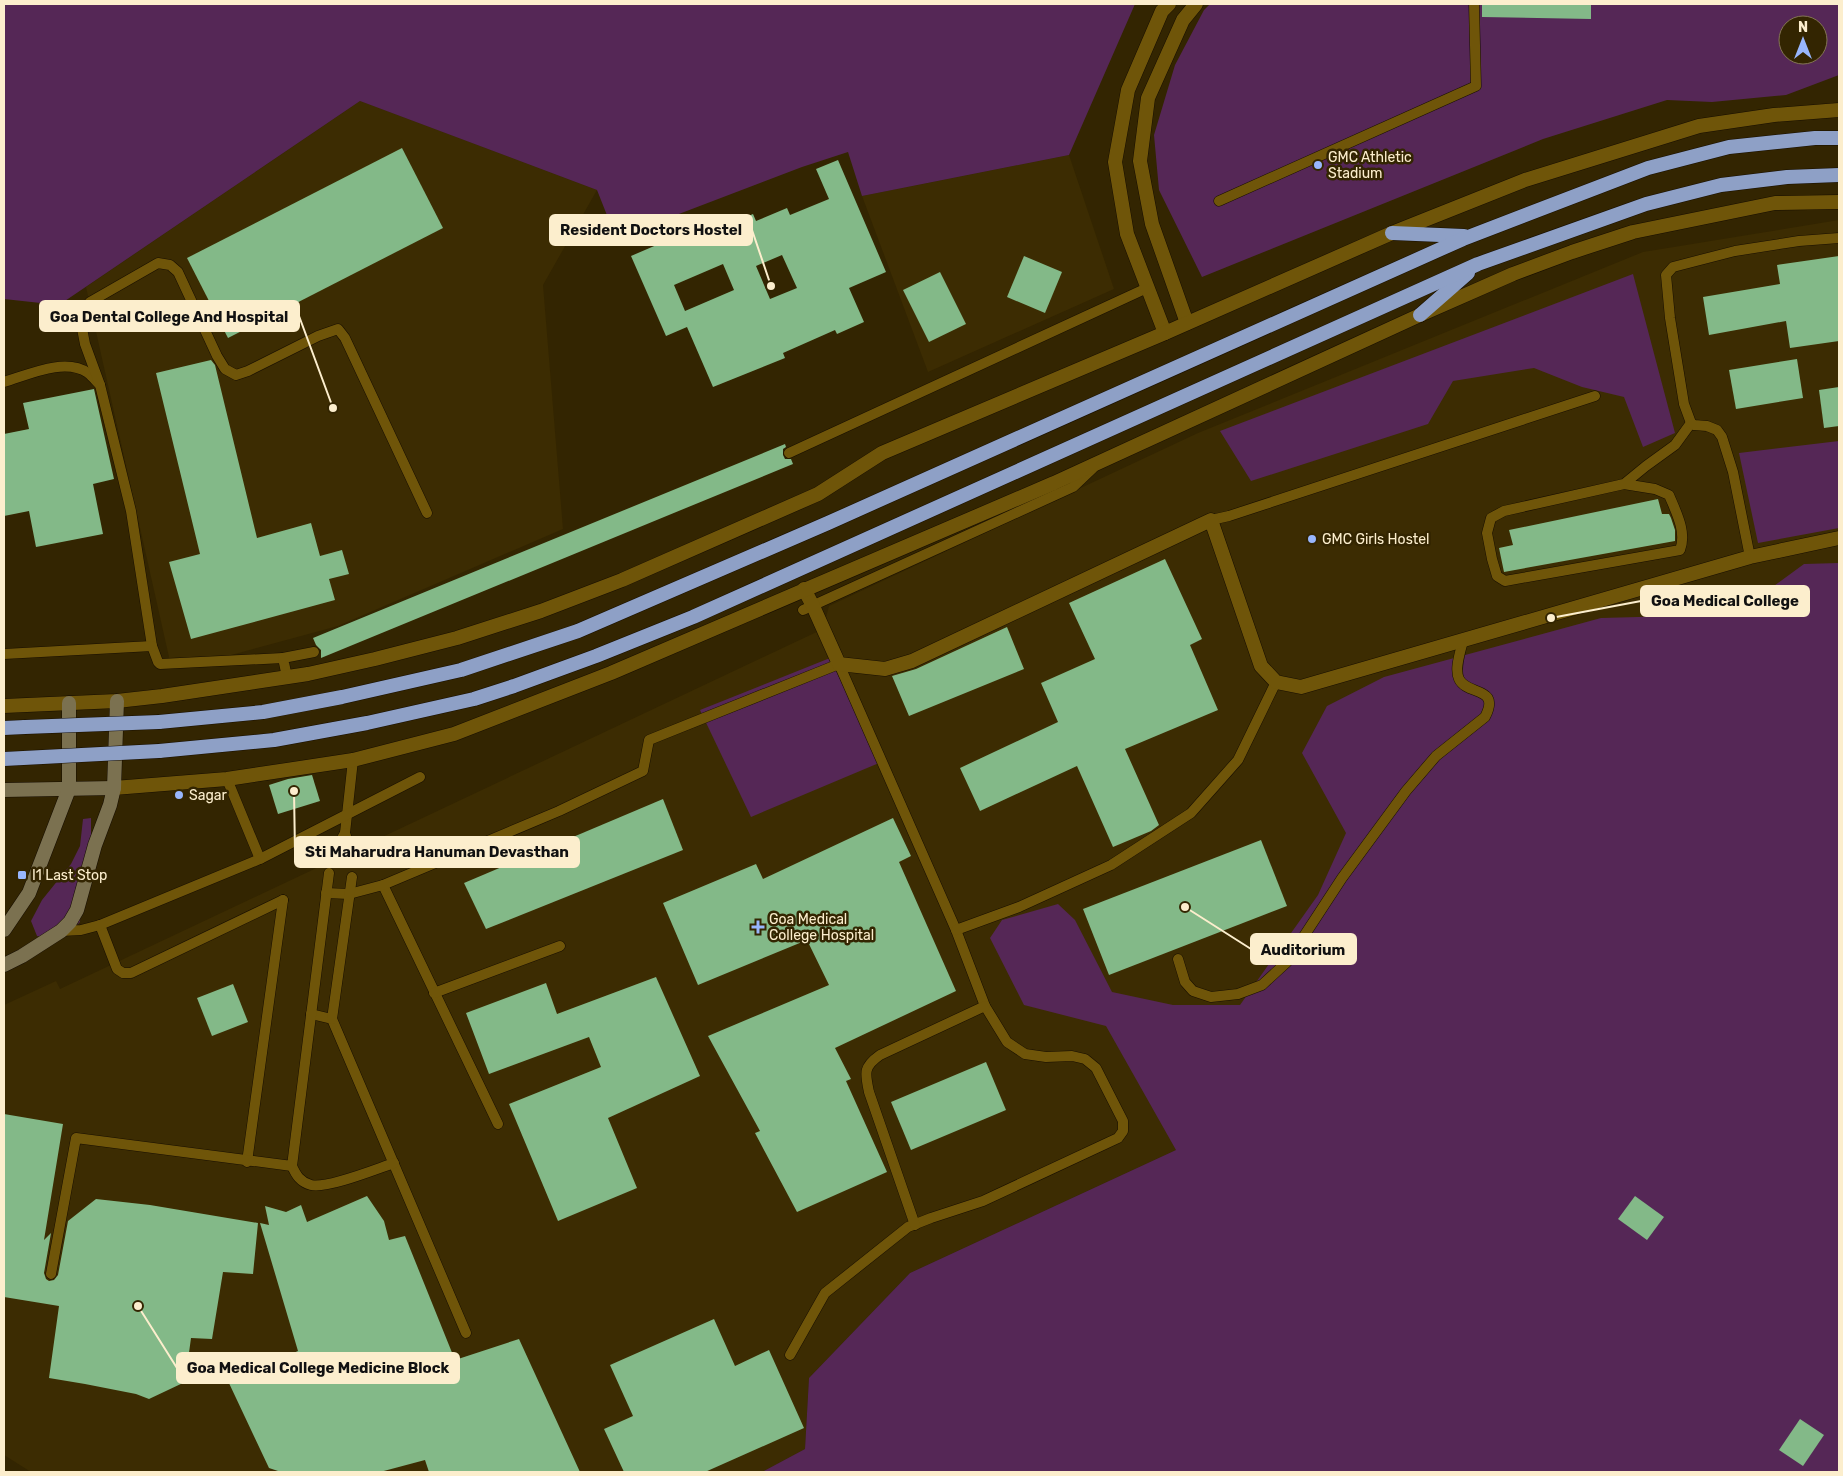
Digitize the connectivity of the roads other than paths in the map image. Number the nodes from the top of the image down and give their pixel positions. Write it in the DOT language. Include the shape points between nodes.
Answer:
graph roads {
  1 [pos="1169,4"];
  2 [pos="1196,4"];
  3 [pos="1474,4"];
  4 [pos="1839,110"];
  5 [pos="1839,138"];
  6 [pos="1839,175"];
  7 [pos="1219,201"];
  8 [pos="1839,202"];
  9 [pos="1392,234"];
  10 [pos="1469,236"];
  11 [pos="1839,238"];
  12 [pos="1478,264"];
  13 [pos="1146,288"];
  14 [pos="1420,315"];
  15 [pos="1187,322"];
  16 [pos="1165,333"];
  17 [pos="4,382"];
  18 [pos="100,385"];
  19 [pos="1595,396"];
  20 [pos="1691,423"];
  21 [pos="789,453"];
  22 [pos="1099,462"];
  23 [pos="1624,484"];
  24 [pos="427,513"];
  25 [pos="1211,520"];
  26 [pos="1839,538"];
  27 [pos="1750,557"];
  28 [pos="804,590"];
  29 [pos="808,608"];
  30 [pos="1463,640"];
  31 [pos="152,646"];
  32 [pos="314,652"];
  33 [pos="4,654"];
  34 [pos="283,658"];
  35 [pos="839,664"];
  36 [pos="287,677"];
  37 [pos="1276,682"];
  38 [pos="117,701"];
  39 [pos="70,703"];
  40 [pos="4,706"];
  41 [pos="4,728"];
  42 [pos="4,759"];
  43 [pos="354,760"];
  44 [pos="420,777"];
  45 [pos="227,779"];
  46 [pos="114,788"];
  47 [pos="69,789"];
  48 [pos="4,790"];
  49 [pos="346,817"];
  50 [pos="345,833"];
  51 [pos="351,852"];
  52 [pos="260,859"];
  53 [pos="352,877"];
  54 [pos="383,885"];
  55 [pos="326,893"];
  56 [pos="349,894"];
  57 [pos="100,925"];
  58 [pos="4,930"];
  59 [pos="956,930"];
  60 [pos="61,931"];
  61 [pos="560,946"];
  62 [pos="1178,959"];
  63 [pos="4,965"];
  64 [pos="434,993"];
  65 [pos="985,1006"];
  66 [pos="312,1014"];
  67 [pos="332,1019"];
  68 [pos="498,1124"];
  69 [pos="247,1162"];
  70 [pos="394,1163"];
  71 [pos="292,1166"];
  72 [pos="915,1224"];
  73 [pos="51,1274"];
  74 [pos="466,1333"];
  75 [pos="790,1355"];
  1 -- 13 [label="street" via="1162,11 1128,90 1115,162 1126,234"];
  2 -- 15 [label="street" via="1183,20 1148,98 1140,161 1152,224"];
  3 -- 7 [label="lane" via="1476,86"];
  4 -- 9 [label="street" via="1774,114 1699,126 1525,180"];
  5 -- 10 [label="highway" via="1729,146 1648,168"];
  6 -- 12 [label="highway" via="1787,177 1712,187 1646,204"];
  8 -- 14 [label="street" via="1775,203 1634,232 1513,274"];
  9 -- 10 [label="highway"];
  9 -- 15 [label="street"];
  10 -- 41 [label="highway, bridge" via="819,527 578,631 461,670 263,712 159,722"];
  11 -- 20 [label="lane" via="1735,251 1673,267 1666,275 1678,376"];
  12 -- 14 [label="highway"];
  12 -- 42 [label="highway, bridge" via="693,617 514,686 367,723 274,740 159,751"];
  13 -- 16 [label="street"];
  13 -- 21 [label="lane"];
  14 -- 22 [label="street"];
  15 -- 16 [label="street"];
  16 -- 36 [label="street" via="882,453 818,494 613,584 457,638"];
  17 -- 18 [label="lane" via="55,367 72,366 88,373"];
  18 -- 24 [label="lane" via="85,344 80,318 90,302 158,263 170,265 178,272 217,356 225,369 236,374 338,329"];
  18 -- 31 [label="lane" via="132,512"];
  19 -- 25 [label="lane"];
  20 -- 23 [label="lane" via="1676,445"];
  20 -- 27 [label="lane" via="1717,430 1722,437 1733,472"];
  22 -- 28 [label="street"];
  22 -- 29 [label="lane" via="1073,487"];
  23 -- 23 [label="lane" via="1656,489 1669,495 1678,516 1683,542 1680,550 1505,581 1497,576 1486,533 1491,518 1504,511"];
  25 -- 35 [label="street" via="912,661 884,669"];
  25 -- 37 [label="street" via="1261,666"];
  26 -- 27 [label="street"];
  27 -- 30 [label="street"];
  28 -- 29 [label="street"];
  28 -- 43 [label="street" via="612,673 454,734"];
  29 -- 35 [label="street"];
  30 -- 37 [label="street" via="1301,687"];
  30 -- 62 [label="lane" via="1459,679 1466,686 1484,693 1489,709 1485,717 1436,756 1406,791 1342,878 1287,962 1262,985 1238,994 1211,996 1194,991 1185,982"];
  31 -- 33 [label="lane"];
  31 -- 34 [label="lane" via="160,664"];
  32 -- 34 [label="lane"];
  34 -- 36 [label="lane"];
  35 -- 54 [label="lane" via="649,740 643,772"];
  35 -- 59 [label="lane"];
  36 -- 38 [label="street"];
  37 -- 59 [label="lane" via="1238,760 1192,813 1111,865 1019,908"];
  38 -- 39 [label="street"];
  38 -- 46 [label="main road"];
  39 -- 40 [label="street"];
  39 -- 47 [label="main road"];
  43 -- 45 [label="street"];
  43 -- 49 [label="lane"];
  44 -- 49 [label="lane"];
  45 -- 46 [label="street"];
  45 -- 52 [label="lane"];
  46 -- 47 [label="main road"];
  46 -- 60 [label="main road" via="80,902 70,922"];
  47 -- 48 [label="main road"];
  47 -- 58 [label="main road" via="29,893"];
  49 -- 50 [label="lane"];
  49 -- 52 [label="lane"];
  50 -- 51 [label="lane"];
  50 -- 55 [label="lane" via="328,868"];
  52 -- 57 [label="lane"];
  53 -- 56 [label="lane"];
  54 -- 56 [label="lane"];
  54 -- 64 [label="lane"];
  55 -- 56 [label="lane"];
  55 -- 66 [label="lane"];
  56 -- 67 [label="lane"];
  57 -- 60 [label="lane"];
  57 -- 69 [label="lane" via="117,969 131,973 283,900"];
  59 -- 65 [label="lane"];
  60 -- 63 [label="main road"];
  61 -- 64 [label="lane"];
  64 -- 68 [label="lane"];
  65 -- 72 [label="lane" via="869,1063 866,1076 868,1092"];
  65 -- 72 [label="lane" via="1007,1042 1025,1054 1072,1056 1085,1059 1096,1068 1123,1121 1123,1131 1118,1138 983,1201"];
  66 -- 67 [label="lane"];
  66 -- 71 [label="lane"];
  67 -- 70 [label="lane"];
  69 -- 71 [label="lane"];
  69 -- 73 [label="lane" via="76,1138"];
  70 -- 71 [label="lane" via="326,1185 311,1185 298,1178"];
  70 -- 74 [label="lane"];
  72 -- 75 [label="lane" via="824,1293"];
}
